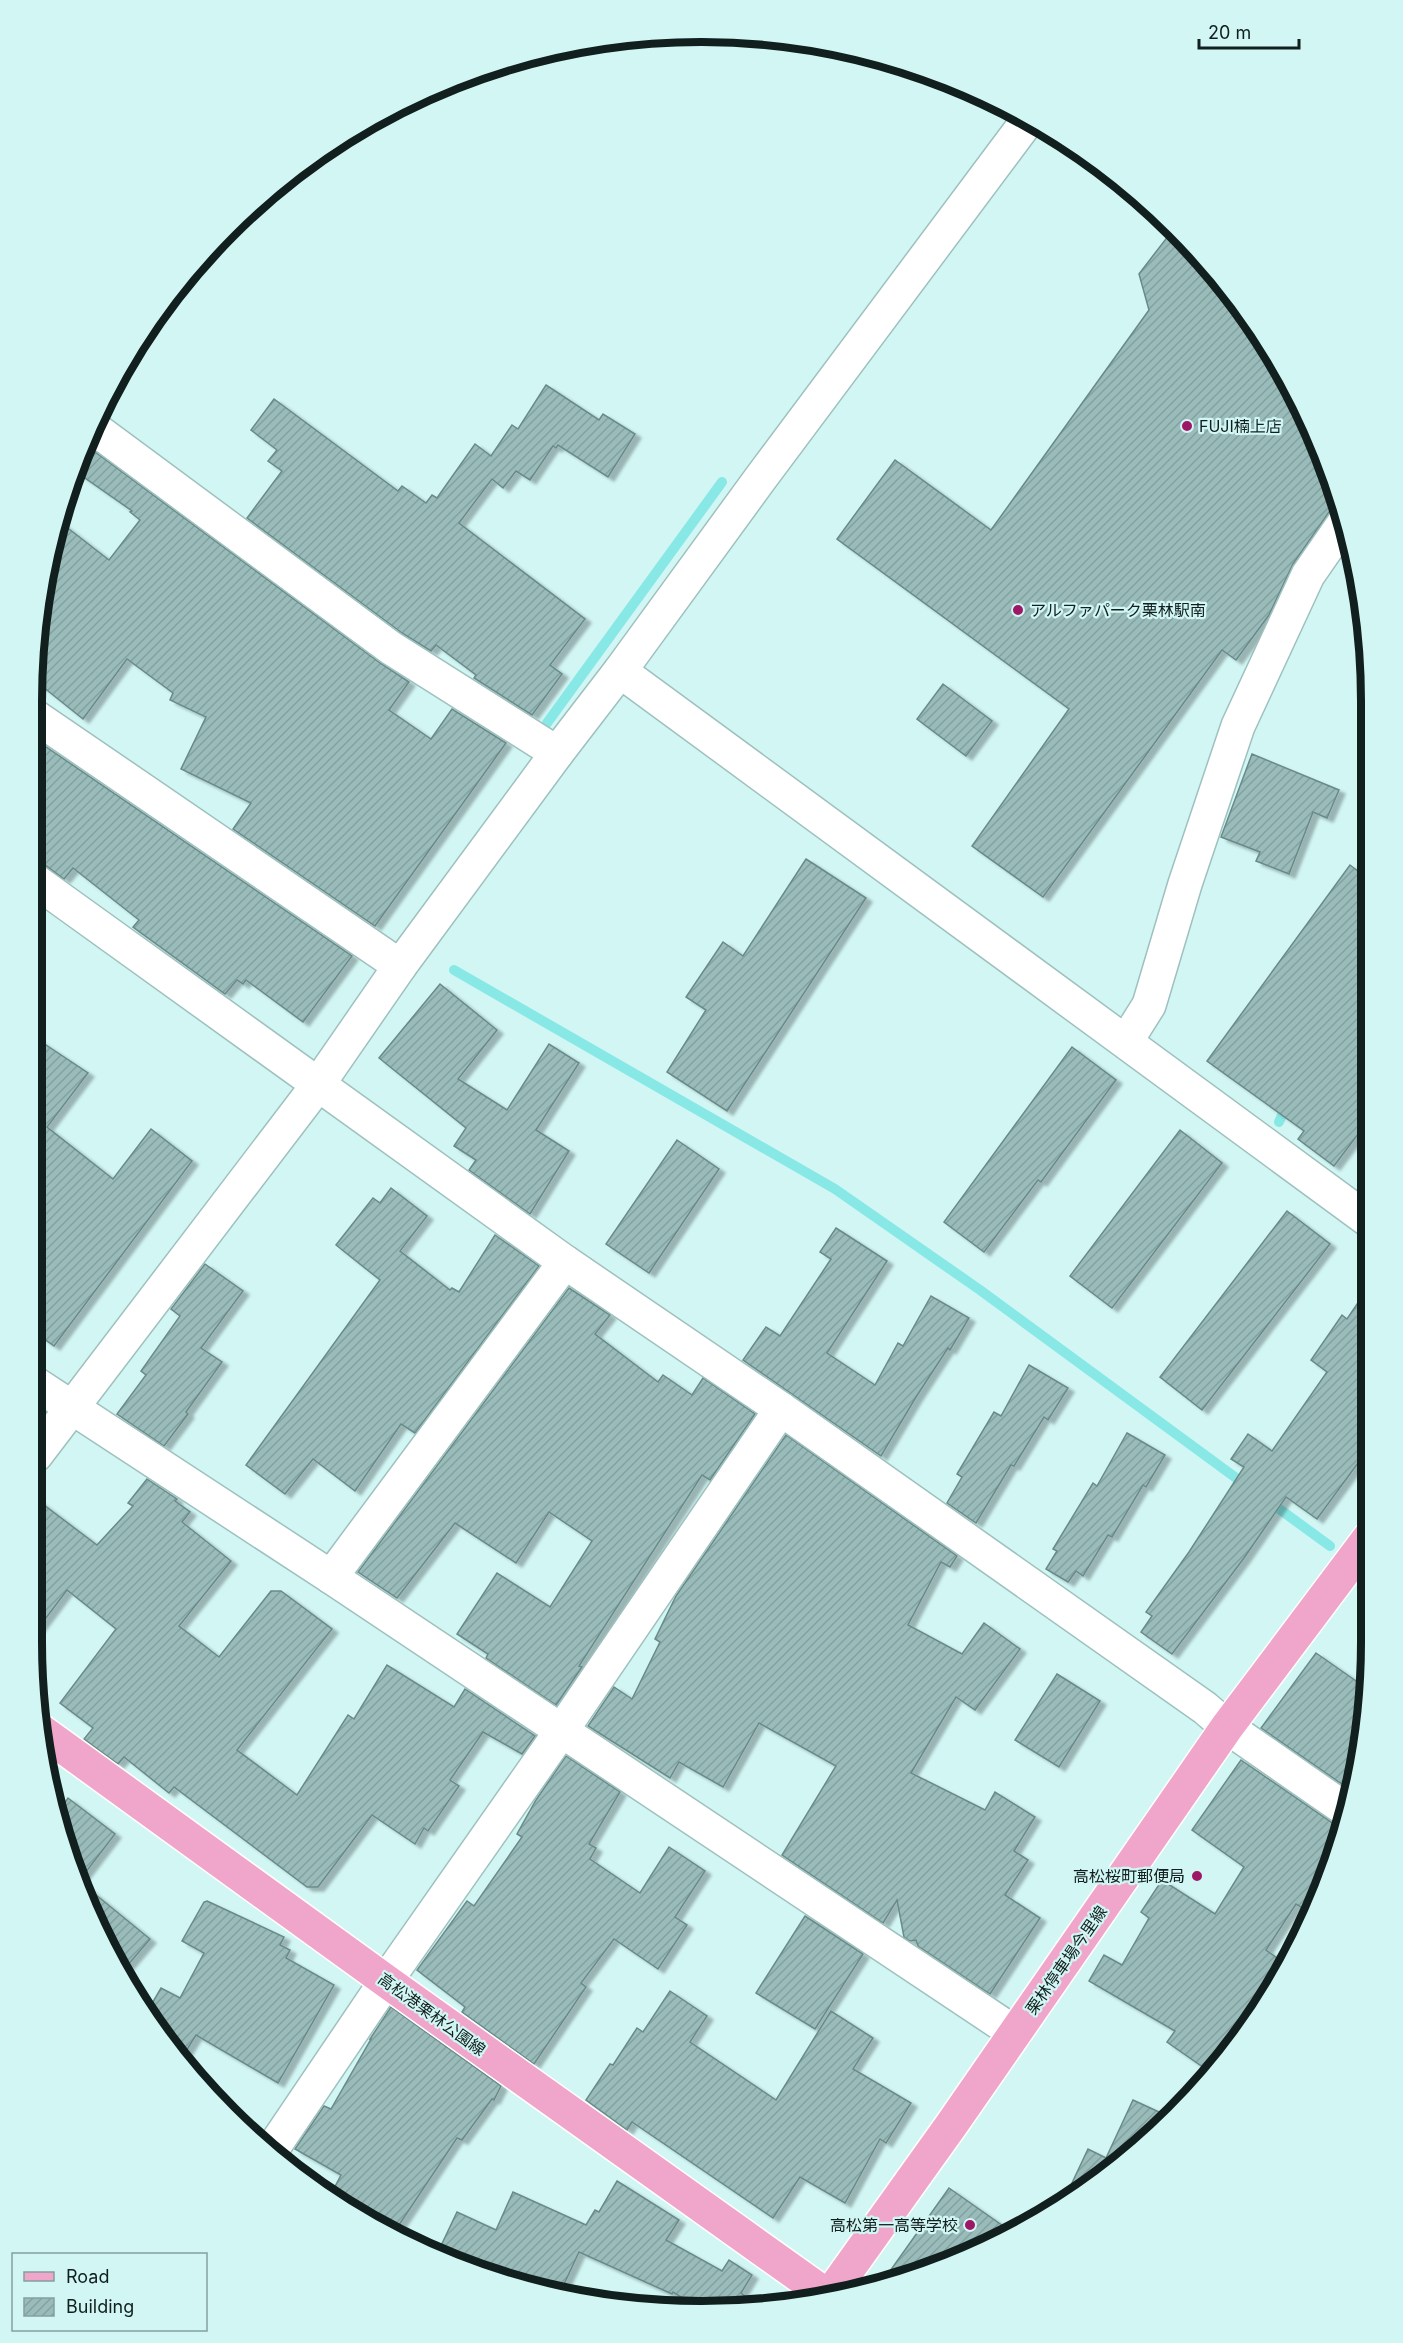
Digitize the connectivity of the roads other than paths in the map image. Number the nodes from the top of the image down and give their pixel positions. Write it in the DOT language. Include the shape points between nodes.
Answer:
graph roads {
  1 [pos="1023,126"];
  2 [pos="100,432"];
  3 [pos="1339,530"];
  4 [pos="620,671"];
  5 [pos="42,721"];
  6 [pos="557,753"];
  7 [pos="42,886"];
  8 [pos="400,966"];
  9 [pos="1127,1040"];
  10 [pos="317,1086"];
  11 [pos="1361,1215"];
  12 [pos="565,1262"];
  13 [pos="42,1388"];
  14 [pos="71,1407"];
  15 [pos="781,1409"];
  16 [pos="42,1447"];
  17 [pos="1361,1550"];
  18 [pos="331,1577"];
  19 [pos="1227,1727"];
  20 [pos="562,1730"];
  21 [pos="50,1737"];
  22 [pos="1340,1806"];
  23 [pos="386,1981"];
  24 [pos="1015,2033"];
  25 [pos="276,2144"];
  26 [pos="835,2287"];
  27 [pos="820,2290"];
  1 -- 4 [label="street"];
  2 -- 6 [label="street" via="391,648"];
  3 -- 9 [label="street" via="1308,575 1238,726 1149,1005"];
  4 -- 6 [label="street"];
  4 -- 9 [label="street"];
  5 -- 8 [label="street"];
  6 -- 8 [label="street"];
  7 -- 10 [label="street"];
  8 -- 10 [label="street"];
  9 -- 11 [label="street"];
  10 -- 12 [label="street"];
  10 -- 14 [label="street"];
  12 -- 15 [label="street"];
  12 -- 18 [label="street"];
  13 -- 14 [label="street"];
  14 -- 16 [label="street"];
  14 -- 18 [label="street"];
  15 -- 19 [label="street"];
  15 -- 20 [label="street"];
  17 -- 19 [label="main road, 栗林停車場今里線"];
  18 -- 20 [label="street"];
  19 -- 22 [label="street"];
  19 -- 24 [label="main road, 栗林停車場今里線"];
  20 -- 23 [label="street"];
  20 -- 24 [label="street"];
  21 -- 23 [label="main road, 高松港栗林公園線"];
  23 -- 25 [label="street"];
  23 -- 27 [label="main road, 高松港栗林公園線"];
  24 -- 26 [label="main road, 栗林停車場今里線"];
}
